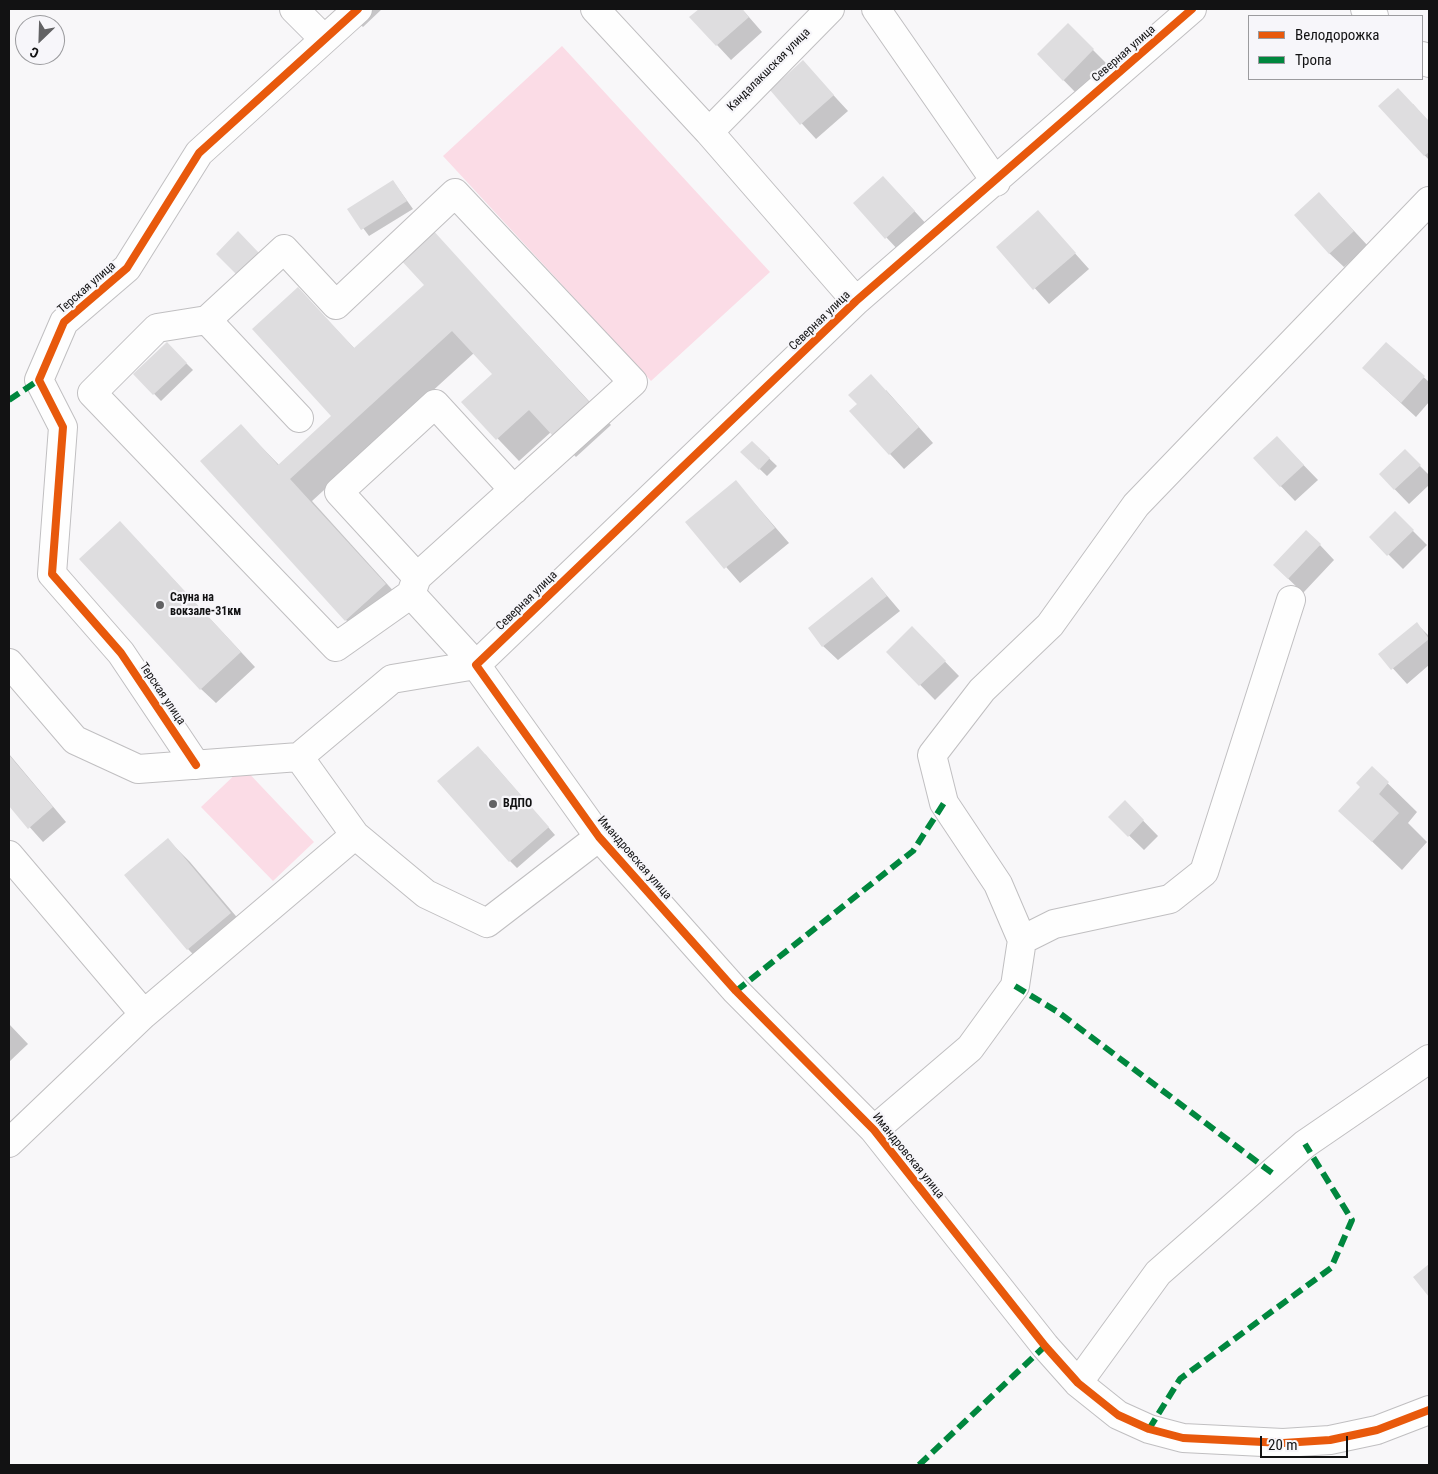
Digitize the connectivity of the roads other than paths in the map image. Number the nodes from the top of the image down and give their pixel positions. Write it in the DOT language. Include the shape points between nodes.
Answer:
graph roads {
  1 [pos="294,9"];
  2 [pos="358,9"];
  3 [pos="594,9"];
  4 [pos="830,9"];
  5 [pos="876,9"];
  6 [pos="1192,9"];
  7 [pos="324,40"];
  8 [pos="709,132"];
  9 [pos="996,182"];
  10 [pos="1429,201"];
  11 [pos="856,302"];
  12 [pos="207,320"];
  13 [pos="299,418"];
  14 [pos="514,490"];
  15 [pos="414,586"];
  16 [pos="1291,600"];
  17 [pos="9,663"];
  18 [pos="476,665"];
  19 [pos="299,757"];
  20 [pos="196,765"];
  21 [pos="356,835"];
  22 [pos="598,837"];
  23 [pos="9,855"];
  24 [pos="1022,940"];
  25 [pos="144,1014"];
  26 [pos="1429,1059"];
  27 [pos="874,1130"];
  28 [pos="9,1143"];
  29 [pos="1078,1383"];
  30 [pos="1429,1410"];
  1 -- 7 [label="street"];
  2 -- 7 [label="street, Терская улица"];
  3 -- 8 [label="street"];
  4 -- 8 [label="street, Кандалакшская улица"];
  5 -- 9 [label="street"];
  6 -- 9 [label="street, Северная улица"];
  7 -- 20 [label="street, Терская улица" via="199,153 127,268 64,322 39,380 63,427 52,574 121,653"];
  8 -- 11 [label="street"];
  9 -- 11 [label="street, Северная улица"];
  10 -- 24 [label="street" via="1136,505 1050,624 982,690 932,755 944,803 998,884"];
  11 -- 18 [label="street, Северная улица"];
  12 -- 13 [label="street"];
  12 -- 14 [label="street" via="284,248 336,305 455,193 633,382"];
  12 -- 15 [label="street" via="157,328 92,393 336,647"];
  14 -- 15 [label="street"];
  14 -- 15 [label="street, Имандровская улица" via="435,404 339,492"];
  15 -- 18 [label="street, Имандровская улица"];
  16 -- 24 [label="street" via="1204,872 1170,899 1054,924"];
  17 -- 20 [label="street" via="75,740 138,769"];
  18 -- 19 [label="street" via="392,679"];
  18 -- 22 [label="street, Имандровская улица"];
  19 -- 20 [label="street"];
  19 -- 21 [label="street"];
  21 -- 22 [label="street" via="426,894 488,923"];
  21 -- 25 [label="street"];
  22 -- 27 [label="street, Имандровская улица" via="736,990"];
  23 -- 25 [label="street"];
  24 -- 27 [label="street" via="1015,986 970,1048"];
  25 -- 28 [label="street"];
  26 -- 29 [label="street" via="1305,1144 1158,1273"];
  27 -- 29 [label="street, Имандровская улица"];
  29 -- 30 [label="street, Имандровская улица" via="1118,1416 1183,1438 1283,1444 1330,1440 1377,1430"];
}
